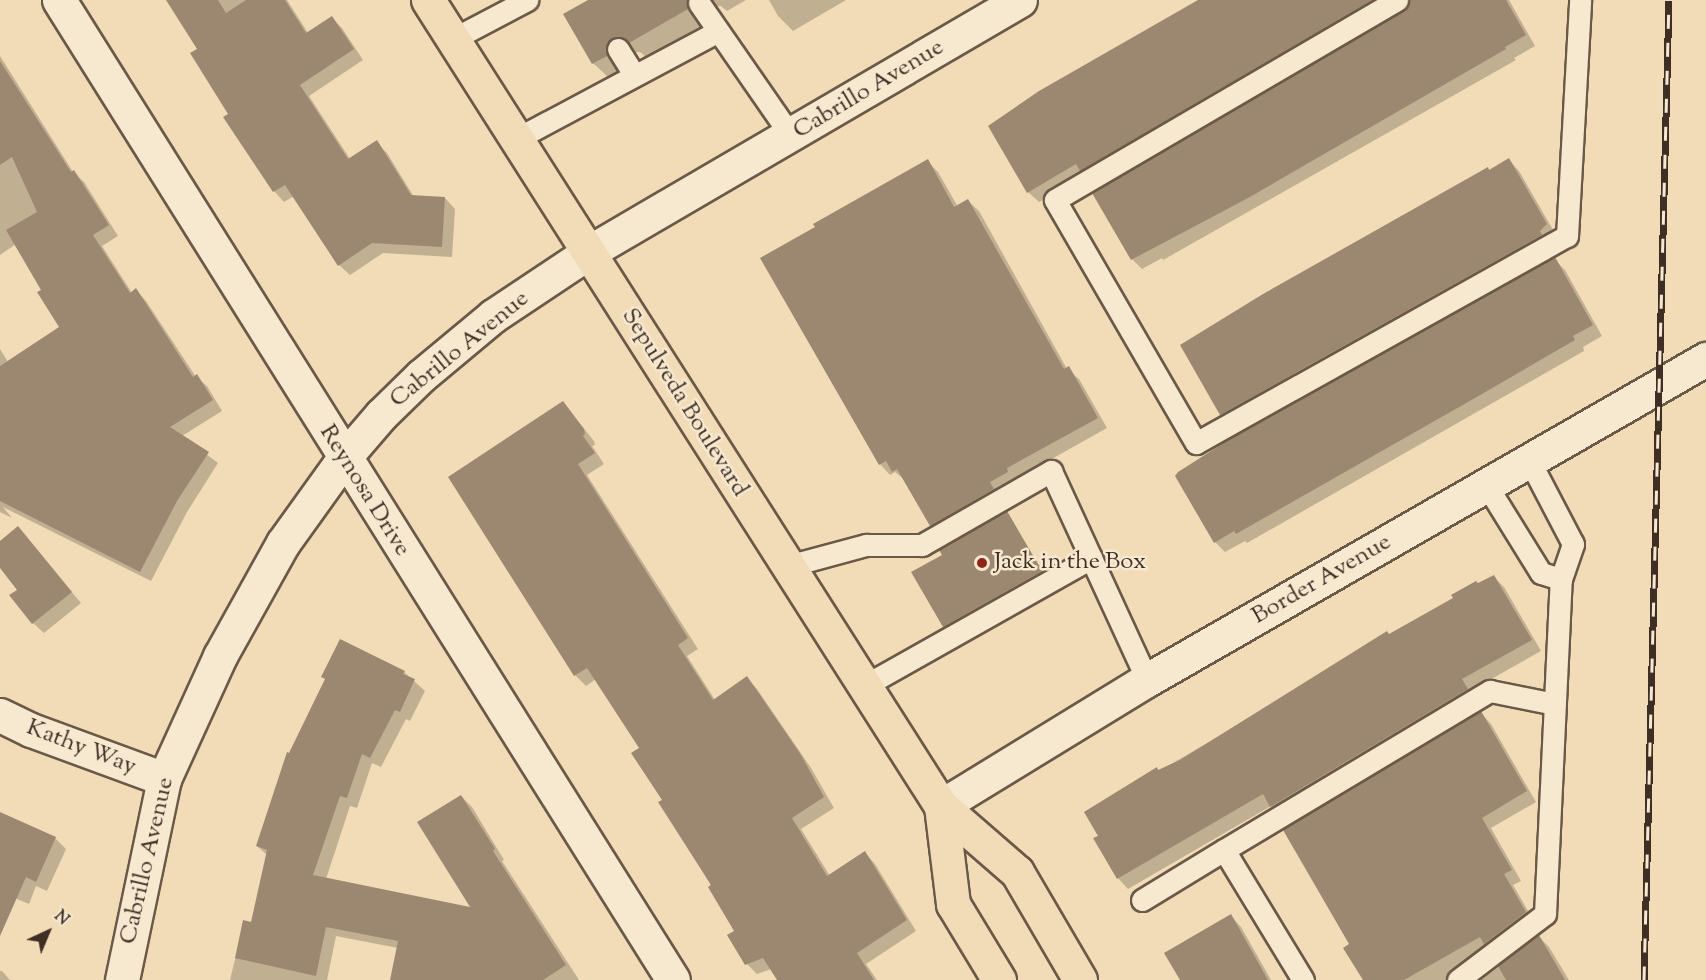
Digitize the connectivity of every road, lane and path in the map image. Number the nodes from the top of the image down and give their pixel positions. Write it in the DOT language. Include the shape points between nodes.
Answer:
graph roads {
  1 [pos="59,0"];
  2 [pos="428,0"];
  3 [pos="526,0"];
  4 [pos="1020,0"];
  5 [pos="1397,0"];
  6 [pos="1580,0"];
  7 [pos="699,3"];
  8 [pos="718,31"];
  9 [pos="453,39"];
  10 [pos="618,49"];
  11 [pos="634,75"];
  12 [pos="791,136"];
  13 [pos="516,139"];
  14 [pos="589,252"];
  15 [pos="1706,359"];
  16 [pos="344,458"];
  17 [pos="1529,460"];
  18 [pos="1487,486"];
  19 [pos="1091,558"];
  20 [pos="788,566"];
  21 [pos="1561,579"];
  22 [pos="1147,680"];
  23 [pos="864,686"];
  24 [pos="1555,704"];
  25 [pos="0,715"];
  26 [pos="164,779"];
  27 [pos="941,806"];
  28 [pos="1224,850"];
  29 [pos="1142,900"];
  30 [pos="122,980"];
  31 [pos="673,980"];
  32 [pos="999,980"];
  33 [pos="1080,980"];
  34 [pos="1303,980"];
  35 [pos="1458,980"];
  1 -- 16 [label="street, Reynosa Drive"];
  2 -- 9 [label="main road, Sepulveda Boulevard"];
  3 -- 9 [label="lane"];
  4 -- 12 [label="street, Cabrillo Avenue"];
  5 -- 6 [label="lane" via="1054,200 1196,443 1567,236"];
  7 -- 8 [label="lane"];
  8 -- 11 [label="lane"];
  8 -- 12 [label="lane"];
  9 -- 13 [label="main road, Sepulveda Boulevard"];
  10 -- 11 [label="lane"];
  11 -- 13 [label="lane"];
  12 -- 14 [label="street, Cabrillo Avenue"];
  13 -- 14 [label="main road, Sepulveda Boulevard"];
  14 -- 16 [label="street, Cabrillo Avenue" via="493,316 421,376"];
  14 -- 20 [label="main road, Sepulveda Boulevard"];
  15 -- 17 [label="street, Border Avenue"];
  16 -- 26 [label="street, Cabrillo Avenue" via="283,543 220,656"];
  16 -- 31 [label="street, Reynosa Drive"];
  17 -- 18 [label="street, Border Avenue"];
  17 -- 21 [label="lane" via="1573,544"];
  18 -- 21 [label="lane" via="1541,573"];
  18 -- 22 [label="street, Border Avenue"];
  19 -- 20 [label="lane" via="1051,471 922,545 866,545"];
  19 -- 22 [label="lane"];
  19 -- 23 [label="lane"];
  20 -- 23 [label="main road, Sepulveda Boulevard"];
  21 -- 24 [label="lane"];
  22 -- 27 [label="street, Border Avenue"];
  23 -- 27 [label="main road, Sepulveda Boulevard"];
  24 -- 28 [label="lane" via="1490,691"];
  24 -- 35 [label="lane" via="1545,915"];
  25 -- 26 [label="street, Kathy Way"];
  26 -- 30 [label="street, Cabrillo Avenue"];
  27 -- 32 [label="main road, Sepulveda Boulevard" via="953,904"];
  27 -- 33 [label="main road, Sepulveda Boulevard" via="1017,872"];
  28 -- 29 [label="lane"];
  28 -- 34 [label="lane"];
}
